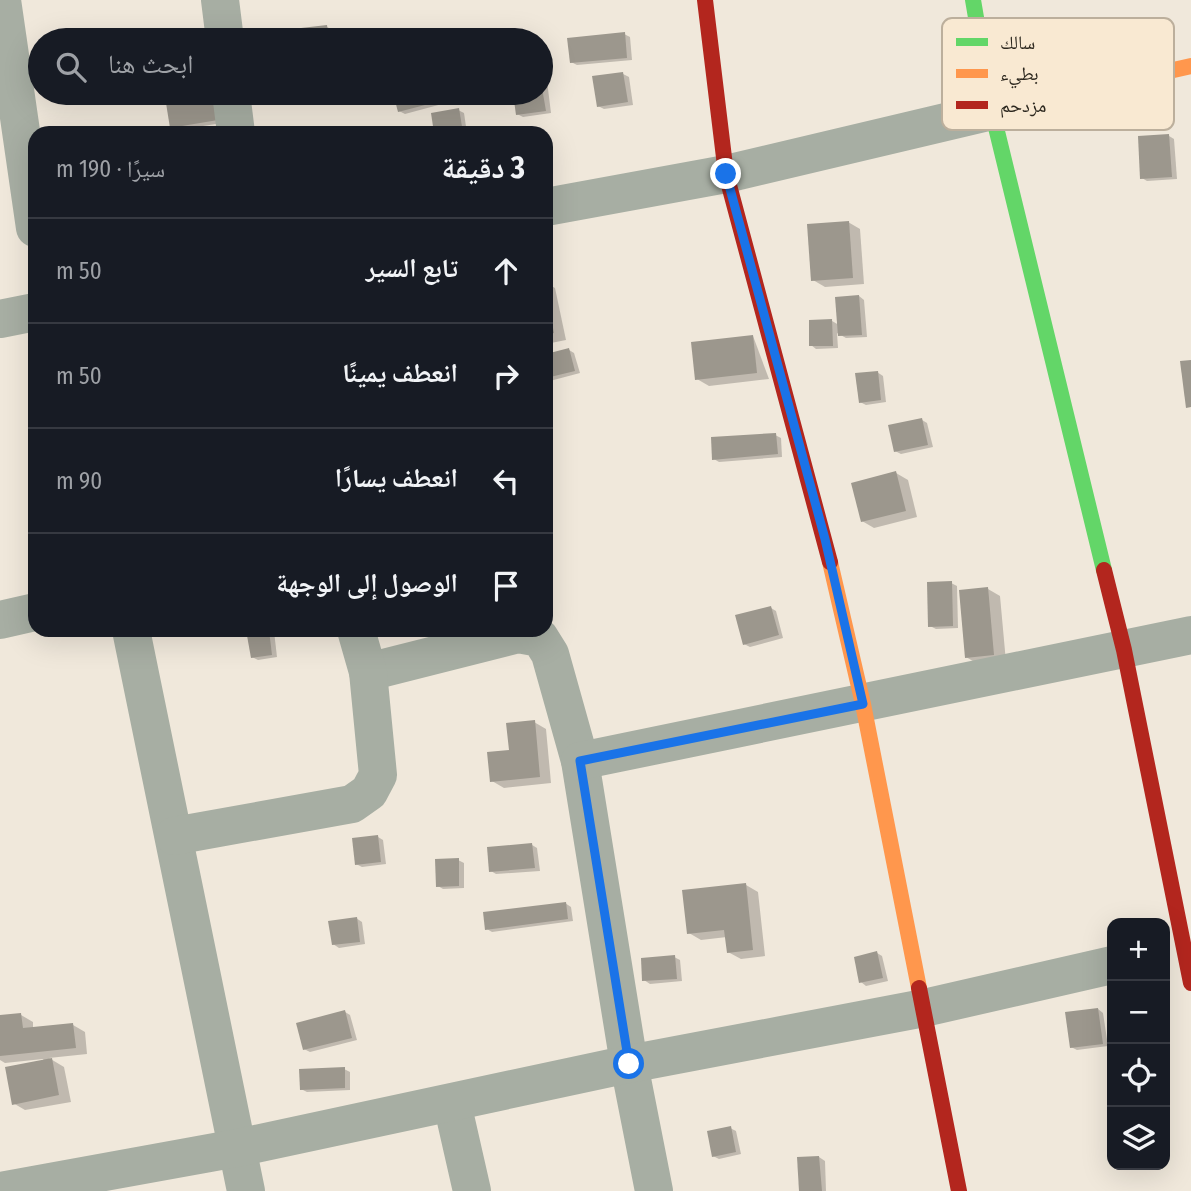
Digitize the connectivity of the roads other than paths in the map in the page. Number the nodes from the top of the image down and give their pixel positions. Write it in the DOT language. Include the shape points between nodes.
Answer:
graph roads {
  1 [pos="220,0"];
  2 [pos="705,0"];
  3 [pos="973,0"];
  4 [pos="2,4"];
  5 [pos="976,18"];
  6 [pos="224,28"];
  7 [pos="232,105"];
  8 [pos="942,123"];
  9 [pos="235,126"];
  10 [pos="997,130"];
  11 [pos="726,174"];
  12 [pos="28,180"];
  13 [pos="553,206"];
  14 [pos="28,313"];
  15 [pos="0,319"];
  16 [pos="28,614"];
  17 [pos="0,620"];
  18 [pos="1191,635"];
  19 [pos="132,637"];
  20 [pos="358,637"];
  21 [pos="506,637"];
  22 [pos="534,637"];
  23 [pos="1124,650"];
  24 [pos="368,672"];
  25 [pos="863,704"];
  26 [pos="580,761"];
  27 [pos="174,836"];
  28 [pos="1183,958"];
  29 [pos="1107,966"];
  30 [pos="924,1008"];
  31 [pos="629,1064"];
  32 [pos="452,1103"];
  33 [pos="237,1148"];
  34 [pos="0,1191"];
  35 [pos="246,1191"];
  36 [pos="472,1191"];
  37 [pos="654,1191"];
  38 [pos="959,1191"];
  1 -- 6 [label="street"];
  2 -- 11 [label="street"];
  3 -- 5 [label="street"];
  4 -- 12 [label="street"];
  7 -- 9 [label="street"];
  8 -- 11 [label="street"];
  10 -- 23 [label="street"];
  11 -- 13 [label="street"];
  11 -- 25 [label="street" via="825,539"];
  14 -- 15 [label="street"];
  16 -- 17 [label="street"];
  18 -- 23 [label="street"];
  19 -- 27 [label="street"];
  20 -- 24 [label="street"];
  21 -- 24 [label="street"];
  22 -- 26 [label="street" via="550,654"];
  23 -- 25 [label="street"];
  23 -- 28 [label="street"];
  24 -- 27 [label="street" via="377,775 369,792 352,804"];
  25 -- 26 [label="street"];
  25 -- 30 [label="street"];
  26 -- 31 [label="street"];
  27 -- 33 [label="street"];
  29 -- 30 [label="street"];
  30 -- 31 [label="street"];
  30 -- 38 [label="street"];
  31 -- 32 [label="street"];
  31 -- 37 [label="street"];
  32 -- 33 [label="street"];
  32 -- 36 [label="street"];
  33 -- 34 [label="street"];
  33 -- 35 [label="street"];
}
